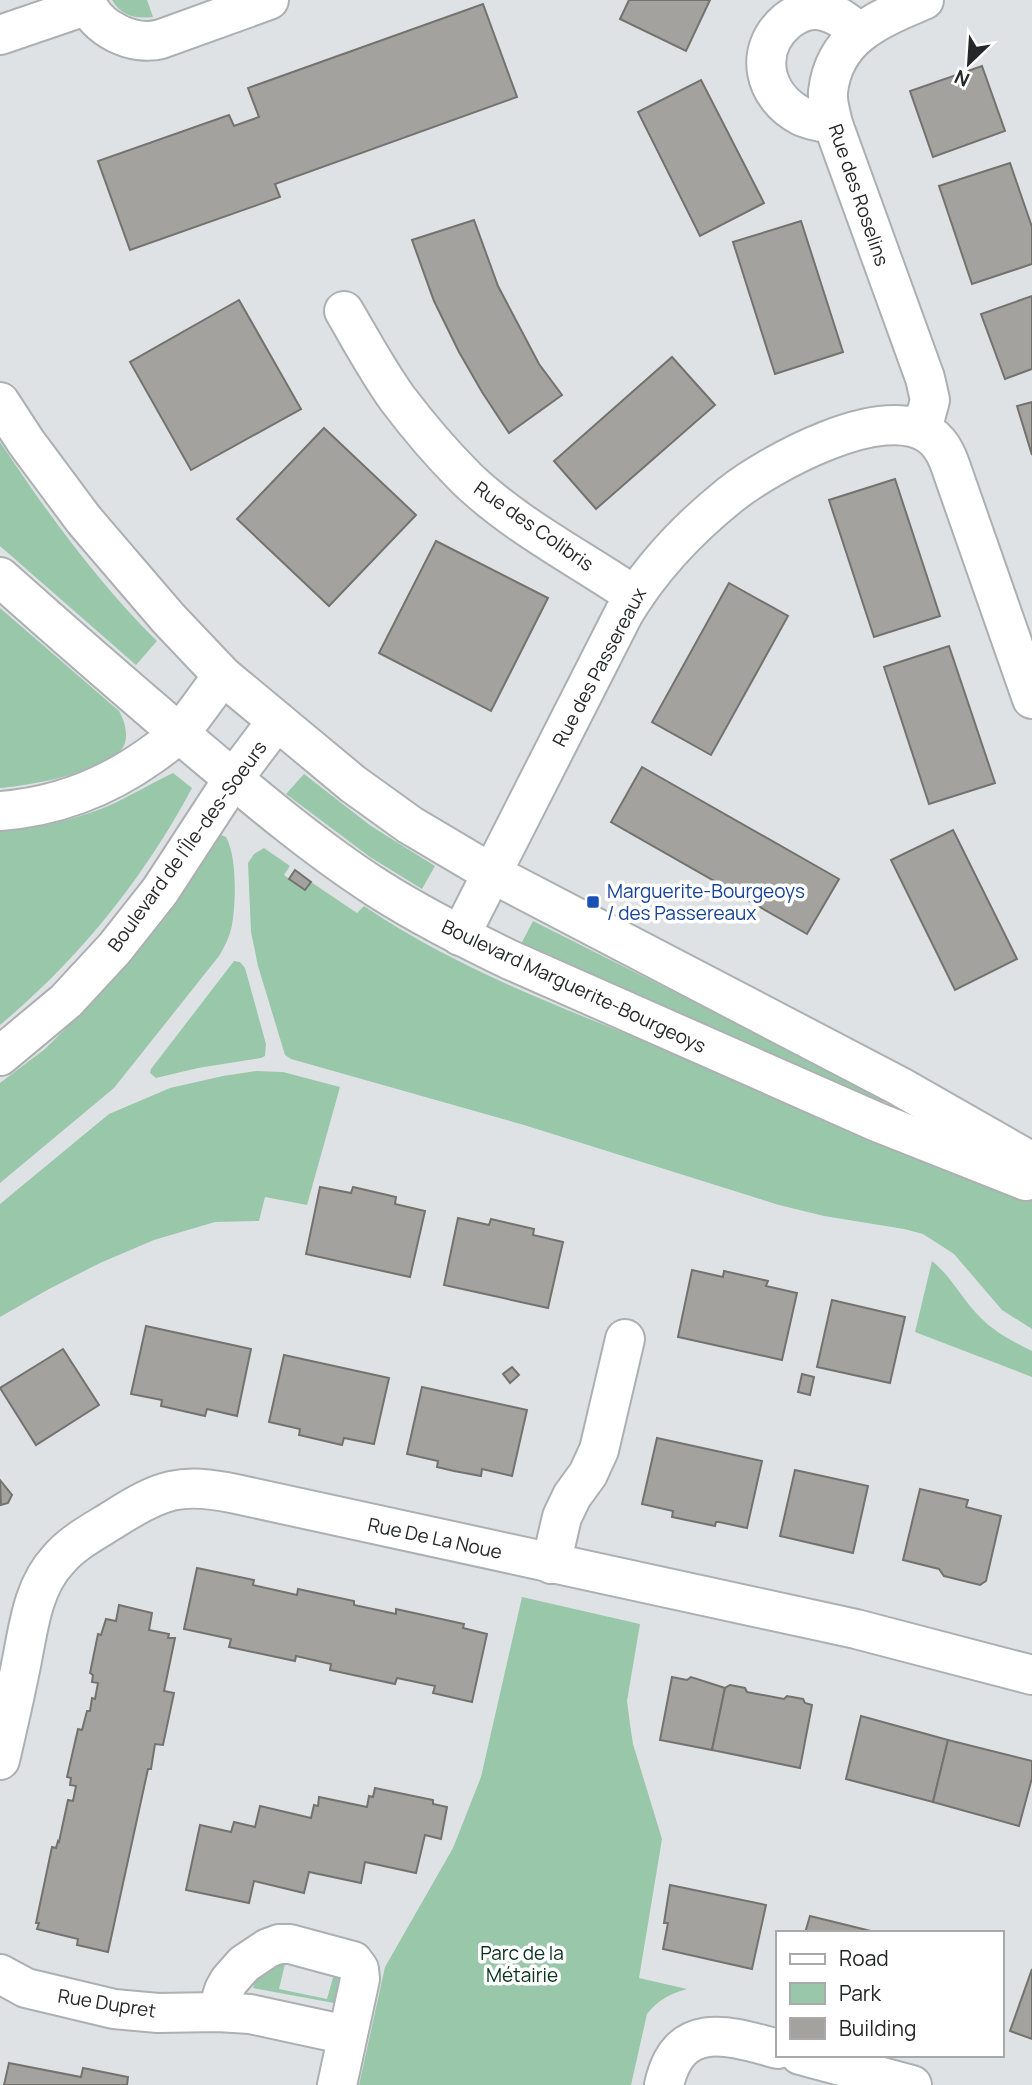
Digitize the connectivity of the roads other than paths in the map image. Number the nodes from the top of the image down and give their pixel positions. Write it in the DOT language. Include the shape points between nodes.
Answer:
graph roads {
  1 [pos="269,0"];
  2 [pos="924,0"];
  3 [pos="87,3"];
  4 [pos="860,33"];
  5 [pos="0,35"];
  6 [pos="833,124"];
  7 [pos="344,311"];
  8 [pos="0,402"];
  9 [pos="922,430"];
  10 [pos="0,576"];
  11 [pos="635,596"];
  12 [pos="223,676"];
  13 [pos="1032,699"];
  14 [pos="276,722"];
  15 [pos="179,733"];
  16 [pos="233,779"];
  17 [pos="0,811"];
  18 [pos="491,873"];
  19 [pos="460,936"];
  20 [pos="0,1056"];
  21 [pos="1032,1162"];
  22 [pos="1032,1183"];
  23 [pos="625,1339"];
  24 [pos="551,1564"];
  25 [pos="1032,1675"];
  26 [pos="0,1760"];
  27 [pos="0,1974"];
  28 [pos="217,2012"];
  29 [pos="347,2035"];
  30 [pos="776,2049"];
  31 [pos="807,2057"];
  32 [pos="337,2085"];
  33 [pos="664,2085"];
  34 [pos="912,2085"];
  1 -- 3 [label="street" via="144,42 112,30"];
  2 -- 4 [label="street, Rue des Roselins"];
  3 -- 5 [label="street"];
  4 -- 6 [label="street, Rue des Roselins" via="833,68 828,93"];
  4 -- 6 [label="street" via="832,13 808,10 779,29 766,53 767,76 785,105 804,117"];
  6 -- 9 [label="street, Rue des Roselins" via="925,378 930,400"];
  7 -- 11 [label="street, Rue des Colibris" via="398,398 468,480 522,522"];
  8 -- 12 [label="street, Boulevard de l'Île-des-Soeurs" via="83,520"];
  9 -- 11 [label="street, Rue des Passereaux" via="898,425 863,429 782,461 702,519"];
  9 -- 13 [label="street" via="948,458"];
  10 -- 15 [label="street, Boulevard Marguerite-Bourgeoys"];
  11 -- 18 [label="street, Rue des Passereaux"];
  12 -- 14 [label="street, Boulevard de l'Île-des-Soeurs"];
  12 -- 15 [label="street"];
  14 -- 16 [label="street, Boulevard de l'Île-des-Soeurs"];
  14 -- 18 [label="street" via="384,806"];
  15 -- 16 [label="street, Boulevard Marguerite-Bourgeoys"];
  15 -- 17 [label="street" via="132,769 99,786 69,799"];
  16 -- 19 [label="street, Boulevard Marguerite-Bourgeoys" via="351,870"];
  16 -- 20 [label="street, Boulevard de l'Île-des-Soeurs" via="160,891 116,948 66,1001"];
  18 -- 19 [label="street, Rue des Passereaux"];
  18 -- 21 [label="street" via="899,1086"];
  19 -- 22 [label="street, Boulevard Marguerite-Bourgeoys" via="877,1122"];
  23 -- 24 [label="street" via="598,1450 562,1517"];
  24 -- 25 [label="street, Rue De La Noue" via="856,1629"];
  24 -- 26 [label="street, Rue De La Noue" via="217,1490 191,1487 165,1492 77,1543 44,1579 28,1629"];
  27 -- 28 [label="street, Rue Dupret" via="26,1988 114,2009"];
  28 -- 29 [label="street, Rue Dupret" via="250,2014"];
  28 -- 29 [label="street" via="224,1990 244,1964 268,1948 290,1944 357,1964 360,1979"];
  29 -- 32 [label="street"];
  30 -- 33 [label="street" via="721,2035 700,2038 675,2057"];
  31 -- 34 [label="street"];
}
